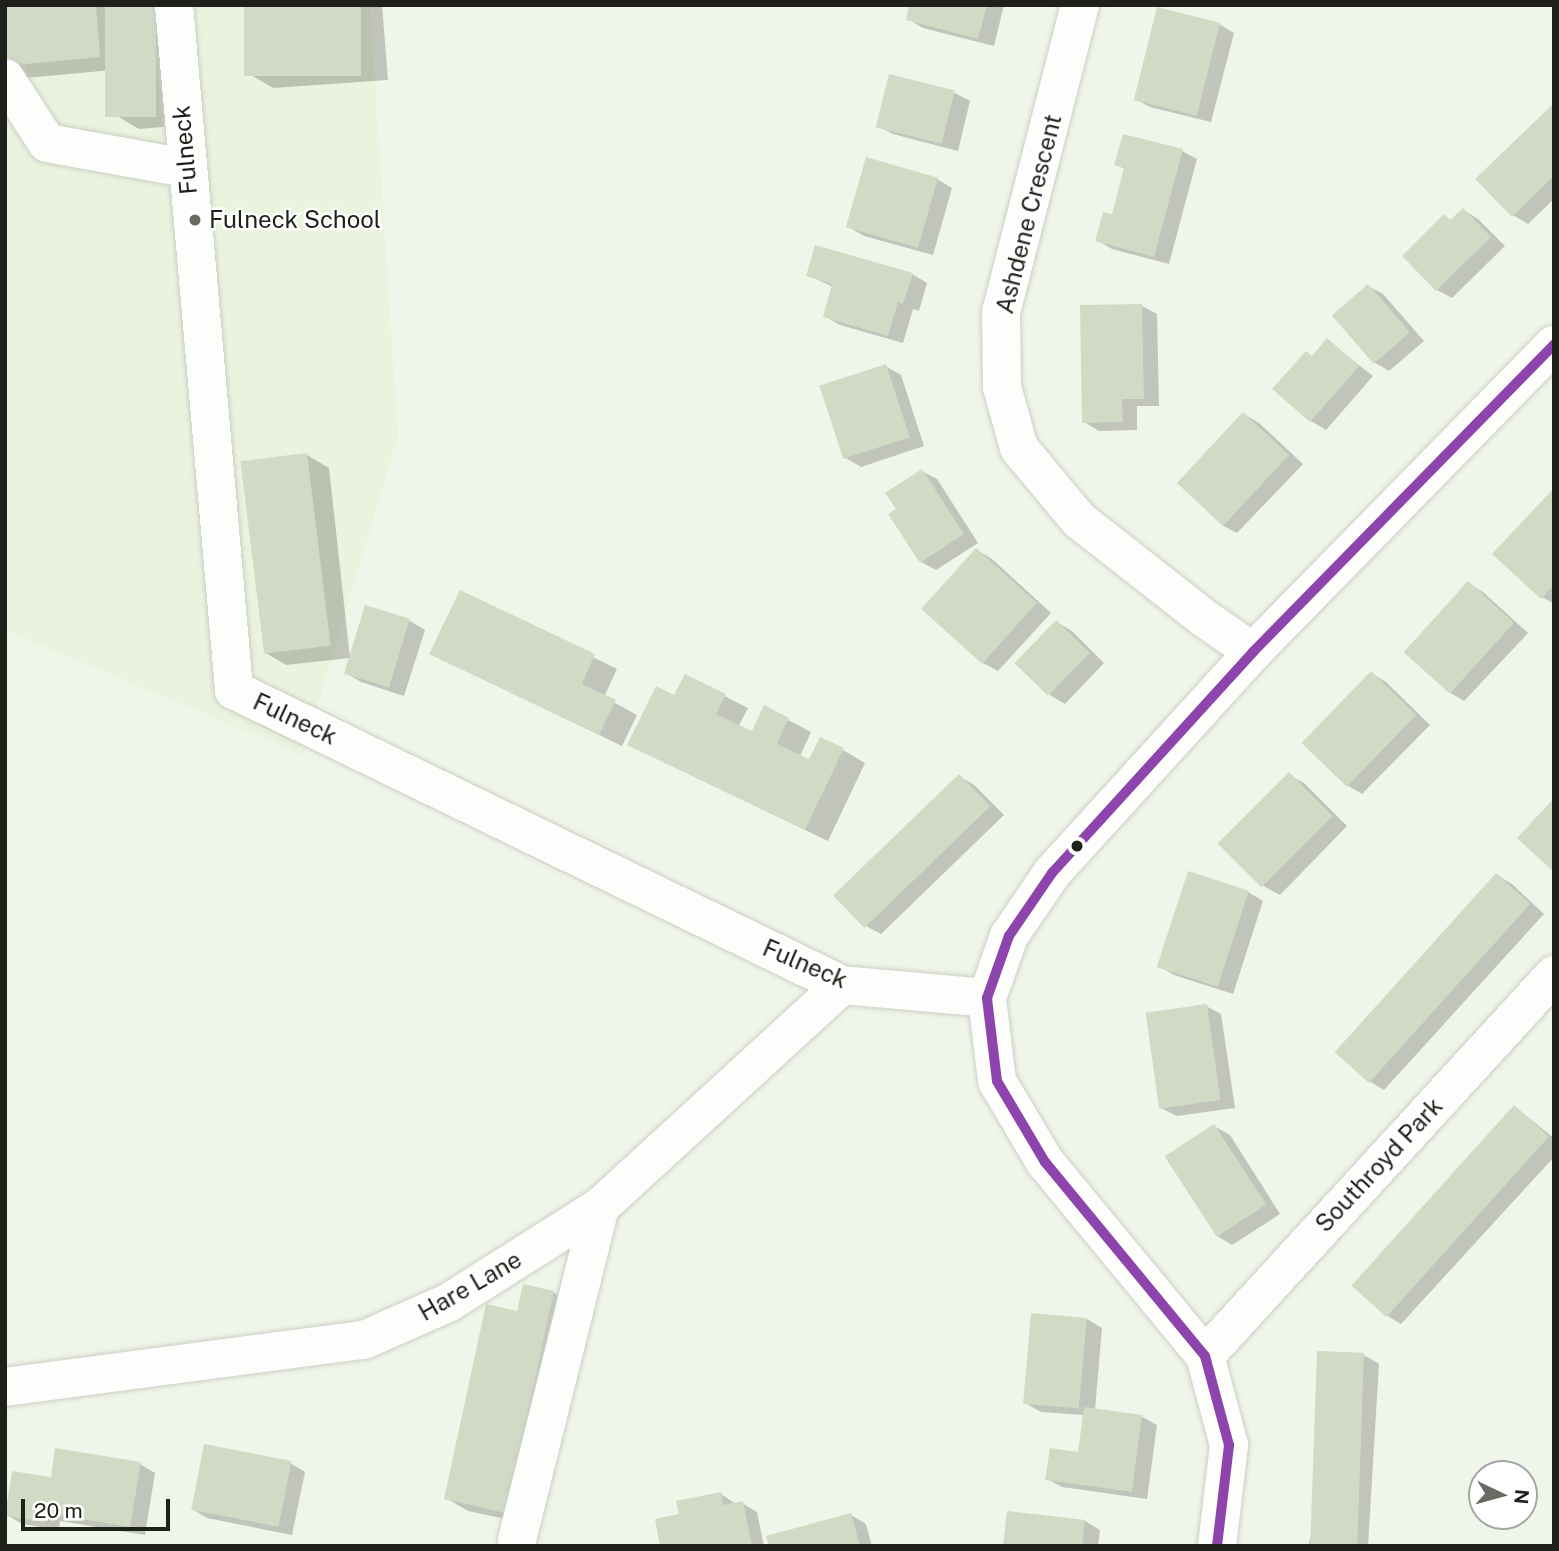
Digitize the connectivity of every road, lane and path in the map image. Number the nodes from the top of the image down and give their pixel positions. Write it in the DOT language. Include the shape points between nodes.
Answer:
graph roads {
  1 [pos="174,5"];
  2 [pos="1080,5"];
  3 [pos="5,78"];
  4 [pos="186,168"];
  5 [pos="1554,345"];
  6 [pos="1253,652"];
  7 [pos="1554,975"];
  8 [pos="842,985"];
  9 [pos="987,998"];
  10 [pos="600,1207"];
  11 [pos="1205,1356"];
  12 [pos="5,1387"];
  13 [pos="517,1540"];
  14 [pos="1217,1546"];
  1 -- 4 [label="street, Fulneck"];
  2 -- 6 [label="street, Ashdene Crescent" via="1001,312 1002,387 1019,448 1079,520"];
  3 -- 4 [label="street" via="47,143"];
  4 -- 8 [label="street, Fulneck" via="234,690"];
  5 -- 6 [label="street"];
  6 -- 9 [label="street" via="1052,873 1009,936"];
  7 -- 11 [label="street, Southroyd Park"];
  8 -- 9 [label="street, Fulneck"];
  8 -- 10 [label="street, Hare Lane"];
  9 -- 11 [label="street" via="997,1082 1045,1162"];
  10 -- 12 [label="street, Hare Lane" via="448,1303 364,1340"];
  10 -- 13 [label="street"];
  11 -- 14 [label="street" via="1229,1445"];
}
